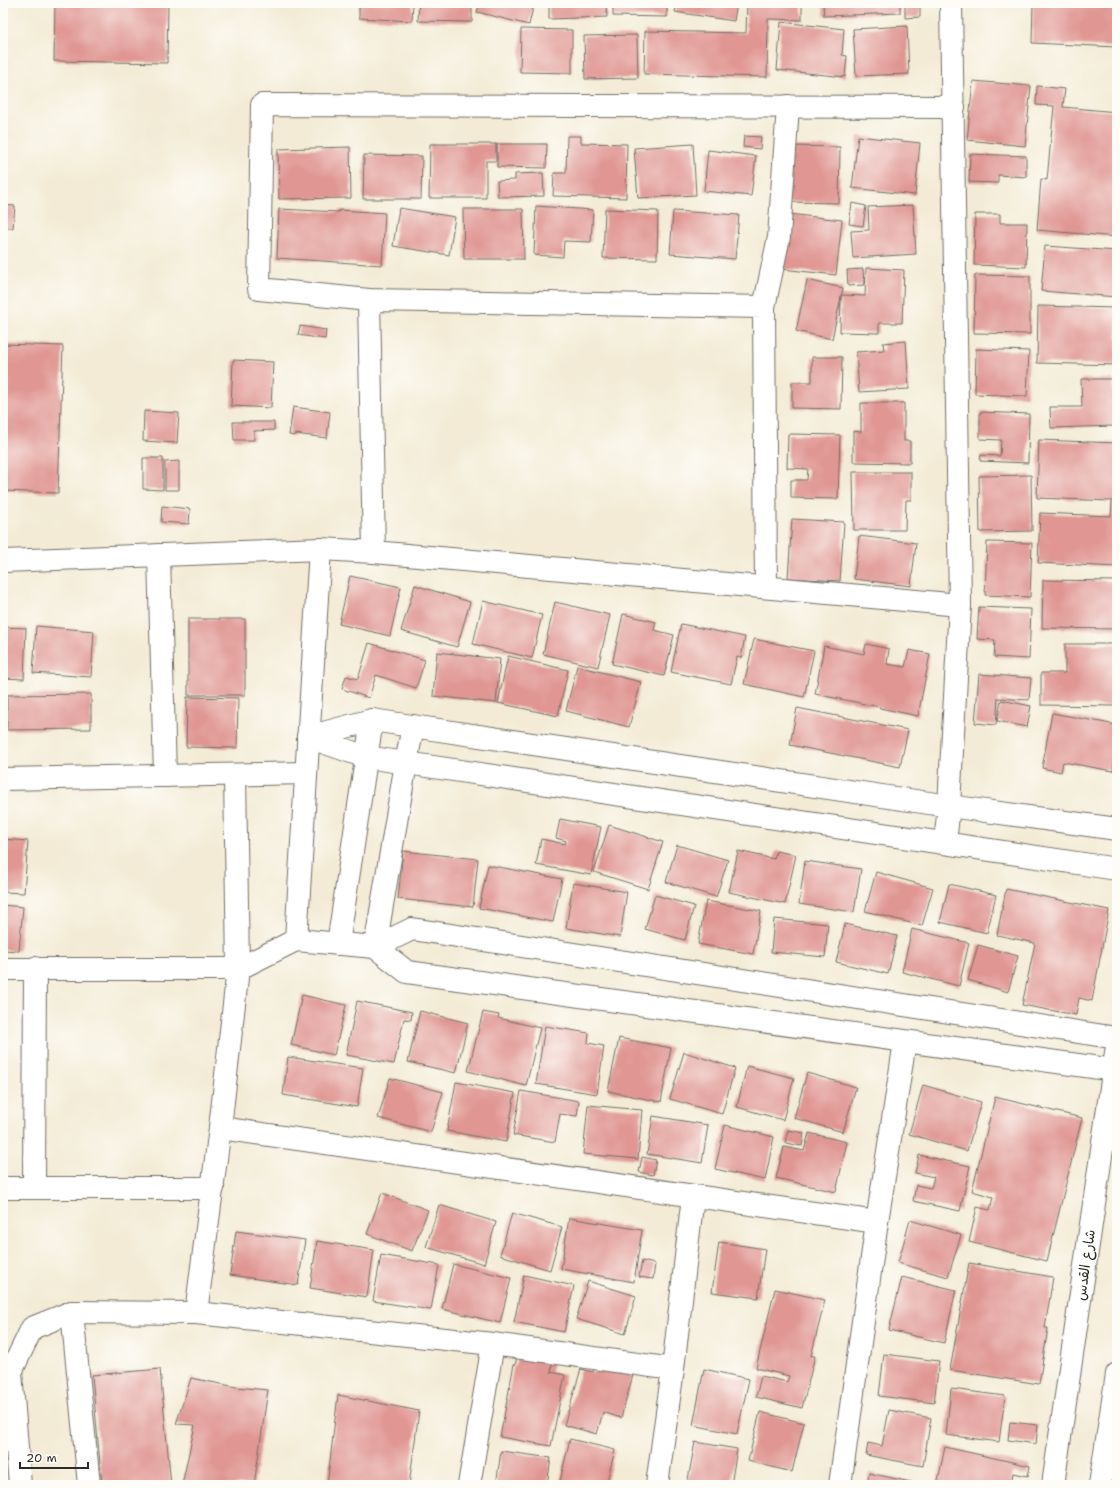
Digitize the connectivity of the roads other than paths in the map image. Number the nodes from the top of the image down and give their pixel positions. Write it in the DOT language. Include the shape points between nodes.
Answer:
graph roads {
  1 [pos="951,3"];
  2 [pos="788,106"];
  3 [pos="954,107"];
  4 [pos="369,300"];
  5 [pos="764,307"];
  6 [pos="320,549"];
  7 [pos="374,552"];
  8 [pos="159,555"];
  9 [pos="3,561"];
  10 [pos="766,587"];
  11 [pos="960,605"];
  12 [pos="372,720"];
  13 [pos="413,726"];
  14 [pos="308,737"];
  15 [pos="366,757"];
  16 [pos="406,763"];
  17 [pos="306,774"];
  18 [pos="235,775"];
  19 [pos="165,776"];
  20 [pos="3,779"];
  21 [pos="949,806"];
  22 [pos="1117,829"];
  23 [pos="945,843"];
  24 [pos="1117,869"];
  25 [pos="296,940"];
  26 [pos="338,944"];
  27 [pos="375,947"];
  28 [pos="35,968"];
  29 [pos="3,969"];
  30 [pos="238,969"];
  31 [pos="1117,1038"];
  32 [pos="905,1042"];
  33 [pos="1117,1046"];
  34 [pos="1114,1070"];
  35 [pos="220,1128"];
  36 [pos="3,1188"];
  37 [pos="34,1188"];
  38 [pos="213,1188"];
  39 [pos="693,1196"];
  40 [pos="876,1222"];
  41 [pos="72,1312"];
  42 [pos="196,1313"];
  43 [pos="493,1344"];
  44 [pos="674,1369"];
  45 [pos="1117,1374"];
  46 [pos="10,1449"];
  47 [pos="20,1485"];
  48 [pos="89,1485"];
  49 [pos="468,1485"];
  50 [pos="657,1485"];
  51 [pos="840,1485"];
  52 [pos="1053,1485"];
  53 [pos="1100,1485"];
  1 -- 3 [label="street"];
  2 -- 3 [label="street"];
  2 -- 4 [label="street" via="262,105 259,289"];
  2 -- 5 [label="street" via="778,237"];
  3 -- 11 [label="street"];
  4 -- 5 [label="street"];
  4 -- 7 [label="street"];
  5 -- 10 [label="street"];
  6 -- 7 [label="street"];
  6 -- 8 [label="street"];
  6 -- 14 [label="street"];
  7 -- 10 [label="street"];
  8 -- 9 [label="street"];
  8 -- 19 [label="street"];
  10 -- 11 [label="street"];
  11 -- 21 [label="street"];
  12 -- 13 [label="street"];
  12 -- 14 [label="street"];
  12 -- 15 [label="street"];
  13 -- 16 [label="street"];
  13 -- 21 [label="street"];
  14 -- 15 [label="street"];
  14 -- 17 [label="street"];
  15 -- 16 [label="street"];
  15 -- 26 [label="street"];
  16 -- 23 [label="street"];
  16 -- 27 [label="street"];
  17 -- 18 [label="street"];
  17 -- 25 [label="street"];
  18 -- 19 [label="street"];
  18 -- 30 [label="street"];
  19 -- 20 [label="street"];
  21 -- 22 [label="street"];
  21 -- 23 [label="street"];
  23 -- 24 [label="street"];
  25 -- 26 [label="street"];
  25 -- 30 [label="street"];
  26 -- 27 [label="street"];
  27 -- 31 [label="street" via="412,929"];
  27 -- 32 [label="street" via="407,972"];
  28 -- 29 [label="street"];
  28 -- 30 [label="street"];
  28 -- 37 [label="street"];
  30 -- 35 [label="street"];
  32 -- 34 [label="street"];
  32 -- 40 [label="street"];
  33 -- 34 [label="street, شارع القدس"];
  34 -- 52 [label="street, شارع القدس"];
  35 -- 38 [label="street"];
  35 -- 39 [label="street"];
  36 -- 37 [label="street"];
  37 -- 38 [label="street"];
  38 -- 42 [label="street"];
  39 -- 40 [label="street"];
  39 -- 44 [label="street"];
  40 -- 51 [label="street"];
  41 -- 42 [label="street"];
  41 -- 46 [label="street" via="32,1328 11,1372"];
  41 -- 48 [label="street"];
  42 -- 43 [label="street"];
  43 -- 44 [label="street"];
  43 -- 49 [label="street"];
  44 -- 50 [label="street"];
  45 -- 53 [label="street"];
  46 -- 47 [label="street"];
}
